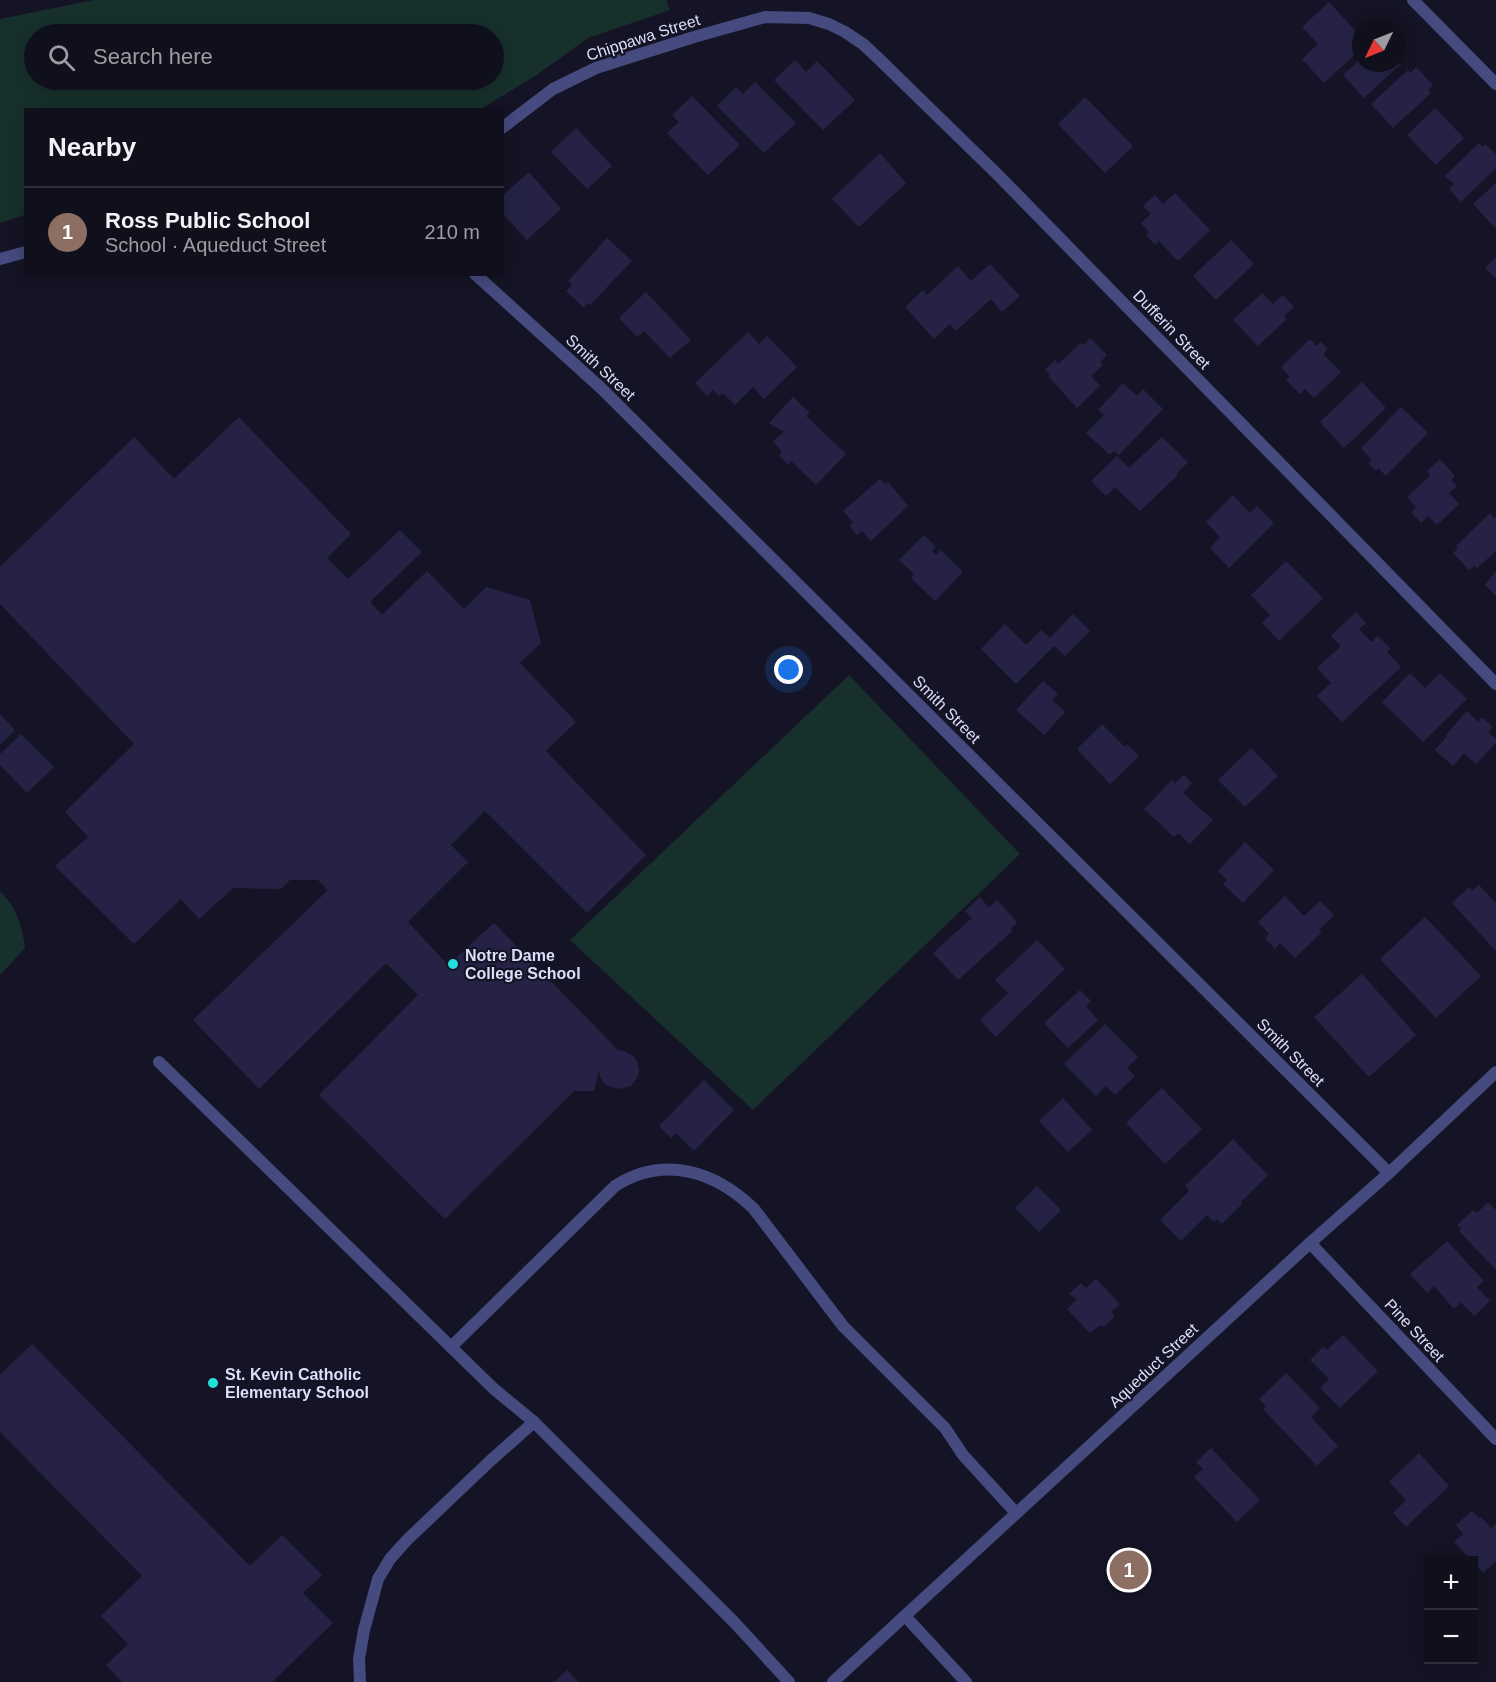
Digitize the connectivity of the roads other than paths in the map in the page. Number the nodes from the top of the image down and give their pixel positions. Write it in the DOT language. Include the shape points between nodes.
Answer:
graph roads {
  1 [pos="1413,0"];
  2 [pos="809,18"];
  3 [pos="1496,84"];
  4 [pos="504,126"];
  5 [pos="24,253"];
  6 [pos="0,260"];
  7 [pos="477,276"];
  8 [pos="1496,684"];
  9 [pos="159,1062"];
  10 [pos="1496,1072"];
  11 [pos="1389,1173"];
  12 [pos="1310,1243"];
  13 [pos="451,1347"];
  14 [pos="534,1422"];
  15 [pos="1496,1439"];
  16 [pos="1016,1513"];
  17 [pos="905,1616"];
  18 [pos="360,1682"];
  19 [pos="789,1682"];
  20 [pos="833,1682"];
  21 [pos="966,1682"];
  1 -- 3 [label="street"];
  2 -- 4 [label="street, Chippawa Street" via="765,17 596,68 553,89"];
  2 -- 8 [label="street, Dufferin Street" via="845,32 888,67"];
  5 -- 6 [label="street"];
  7 -- 11 [label="street, Smith Street" via="601,388"];
  9 -- 13 [label="street"];
  10 -- 11 [label="street, Aqueduct Street"];
  11 -- 12 [label="street, Aqueduct Street"];
  12 -- 15 [label="street, Pine Street"];
  12 -- 16 [label="street, Aqueduct Street"];
  13 -- 14 [label="street"];
  13 -- 16 [label="street" via="615,1186 648,1171 686,1170 722,1184 754,1209 843,1326 945,1428 963,1455"];
  14 -- 18 [label="street" via="390,1558 378,1579 364,1630 358,1659"];
  14 -- 19 [label="street"];
  16 -- 17 [label="street, Aqueduct Street"];
  17 -- 20 [label="street, Aqueduct Street"];
  17 -- 21 [label="street"];
}
